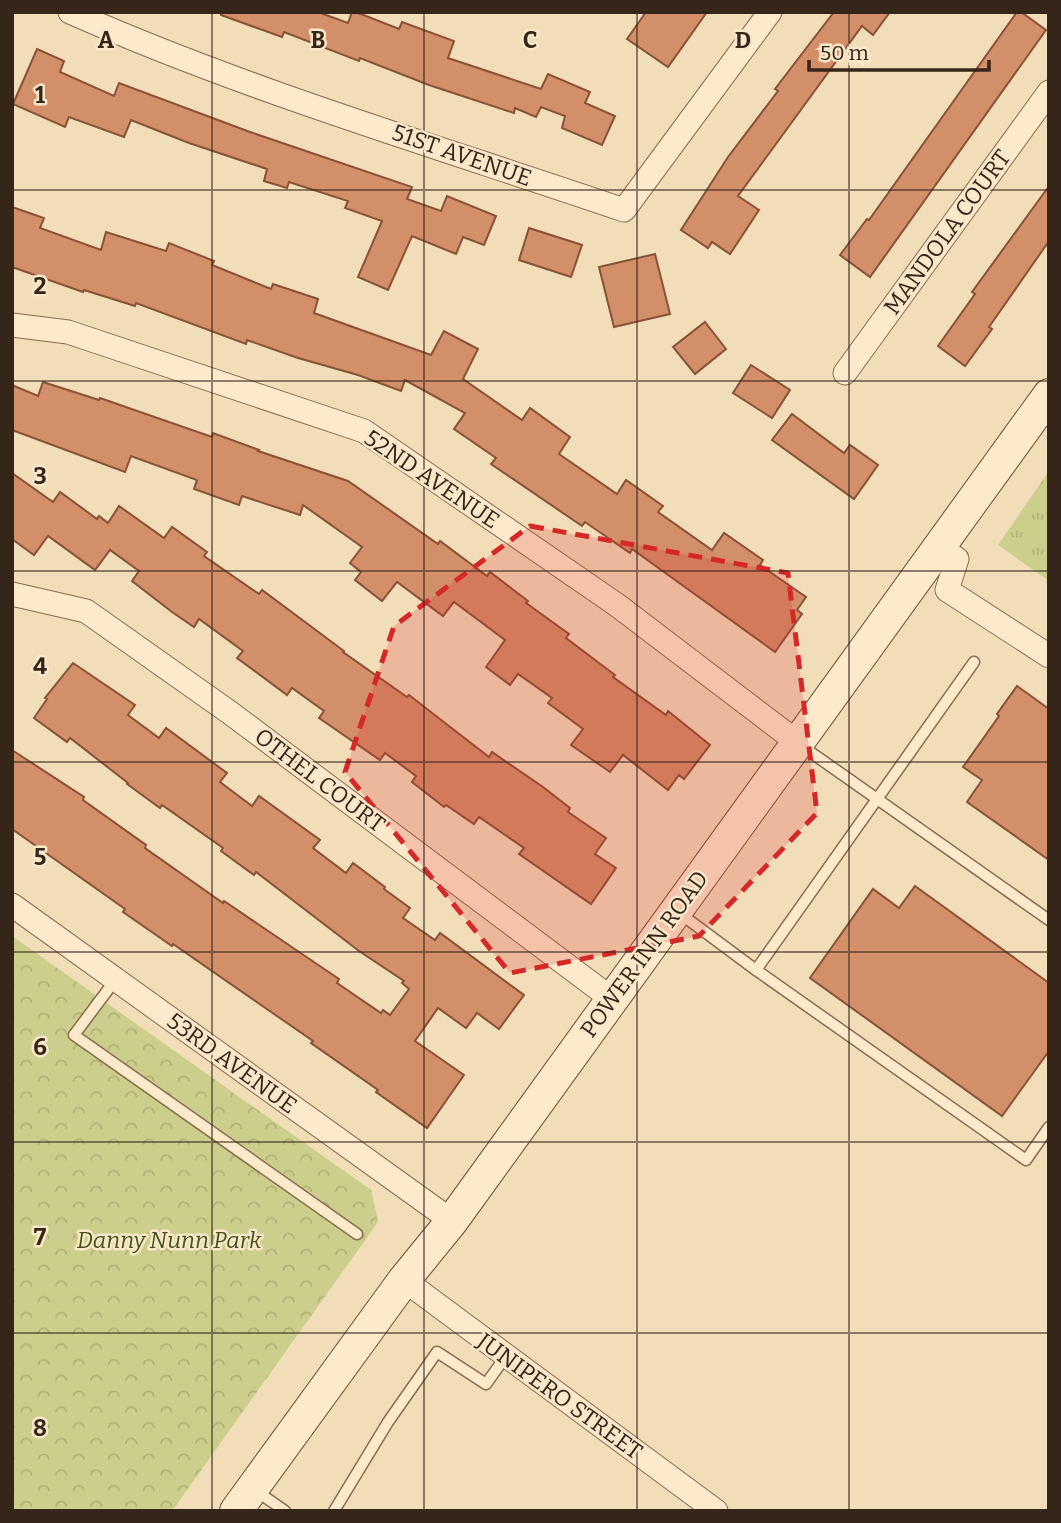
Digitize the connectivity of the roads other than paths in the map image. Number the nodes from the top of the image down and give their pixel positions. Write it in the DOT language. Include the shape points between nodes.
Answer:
graph roads {
  1 [pos="70,12"];
  2 [pos="770,12"];
  3 [pos="1049,92"];
  4 [pos="12,325"];
  5 [pos="845,373"];
  6 [pos="1049,395"];
  7 [pos="939,546"];
  8 [pos="12,594"];
  9 [pos="1049,656"];
  10 [pos="974,662"];
  11 [pos="797,743"];
  12 [pos="877,799"];
  13 [pos="12,905"];
  14 [pos="676,911"];
  15 [pos="1049,920"];
  16 [pos="756,970"];
  17 [pos="116,979"];
  18 [pos="612,999"];
  19 [pos="1049,1127"];
  20 [pos="452,1221"];
  21 [pos="357,1234"];
  22 [pos="404,1280"];
  23 [pos="506,1356"];
  24 [pos="244,1499"];
  25 [pos="285,1511"];
  26 [pos="334,1511"];
  27 [pos="716,1511"];
  1 -- 2 [label="street, 51ST AVENUE" via="227,75 624,209"];
  3 -- 5 [label="street, MANDOLA COURT"];
  4 -- 11 [label="street, 52ND AVENUE" via="68,332 364,431 617,605"];
  6 -- 7 [label="main road, POWER INN ROAD"];
  7 -- 9 [label="street" via="957,559 947,590"];
  7 -- 11 [label="main road, POWER INN ROAD"];
  8 -- 18 [label="street, OTHEL COURT" via="86,611 229,712"];
  10 -- 12 [label="lane"];
  11 -- 12 [label="lane"];
  11 -- 14 [label="main road, POWER INN ROAD"];
  12 -- 15 [label="lane"];
  12 -- 16 [label="lane"];
  13 -- 17 [label="street, 53RD AVENUE"];
  14 -- 16 [label="lane"];
  14 -- 18 [label="main road, POWER INN ROAD"];
  16 -- 19 [label="lane" via="1026,1160"];
  17 -- 20 [label="street, 53RD AVENUE"];
  17 -- 21 [label="lane" via="74,1035"];
  18 -- 20 [label="main road, POWER INN ROAD"];
  20 -- 22 [label="main road, POWER INN ROAD"];
  22 -- 23 [label="street, JUNIPERO STREET"];
  22 -- 24 [label="main road, POWER INN ROAD"];
  23 -- 26 [label="lane" via="486,1384 437,1352"];
  23 -- 27 [label="street, JUNIPERO STREET"];
  24 -- 25 [label="lane"];
}
